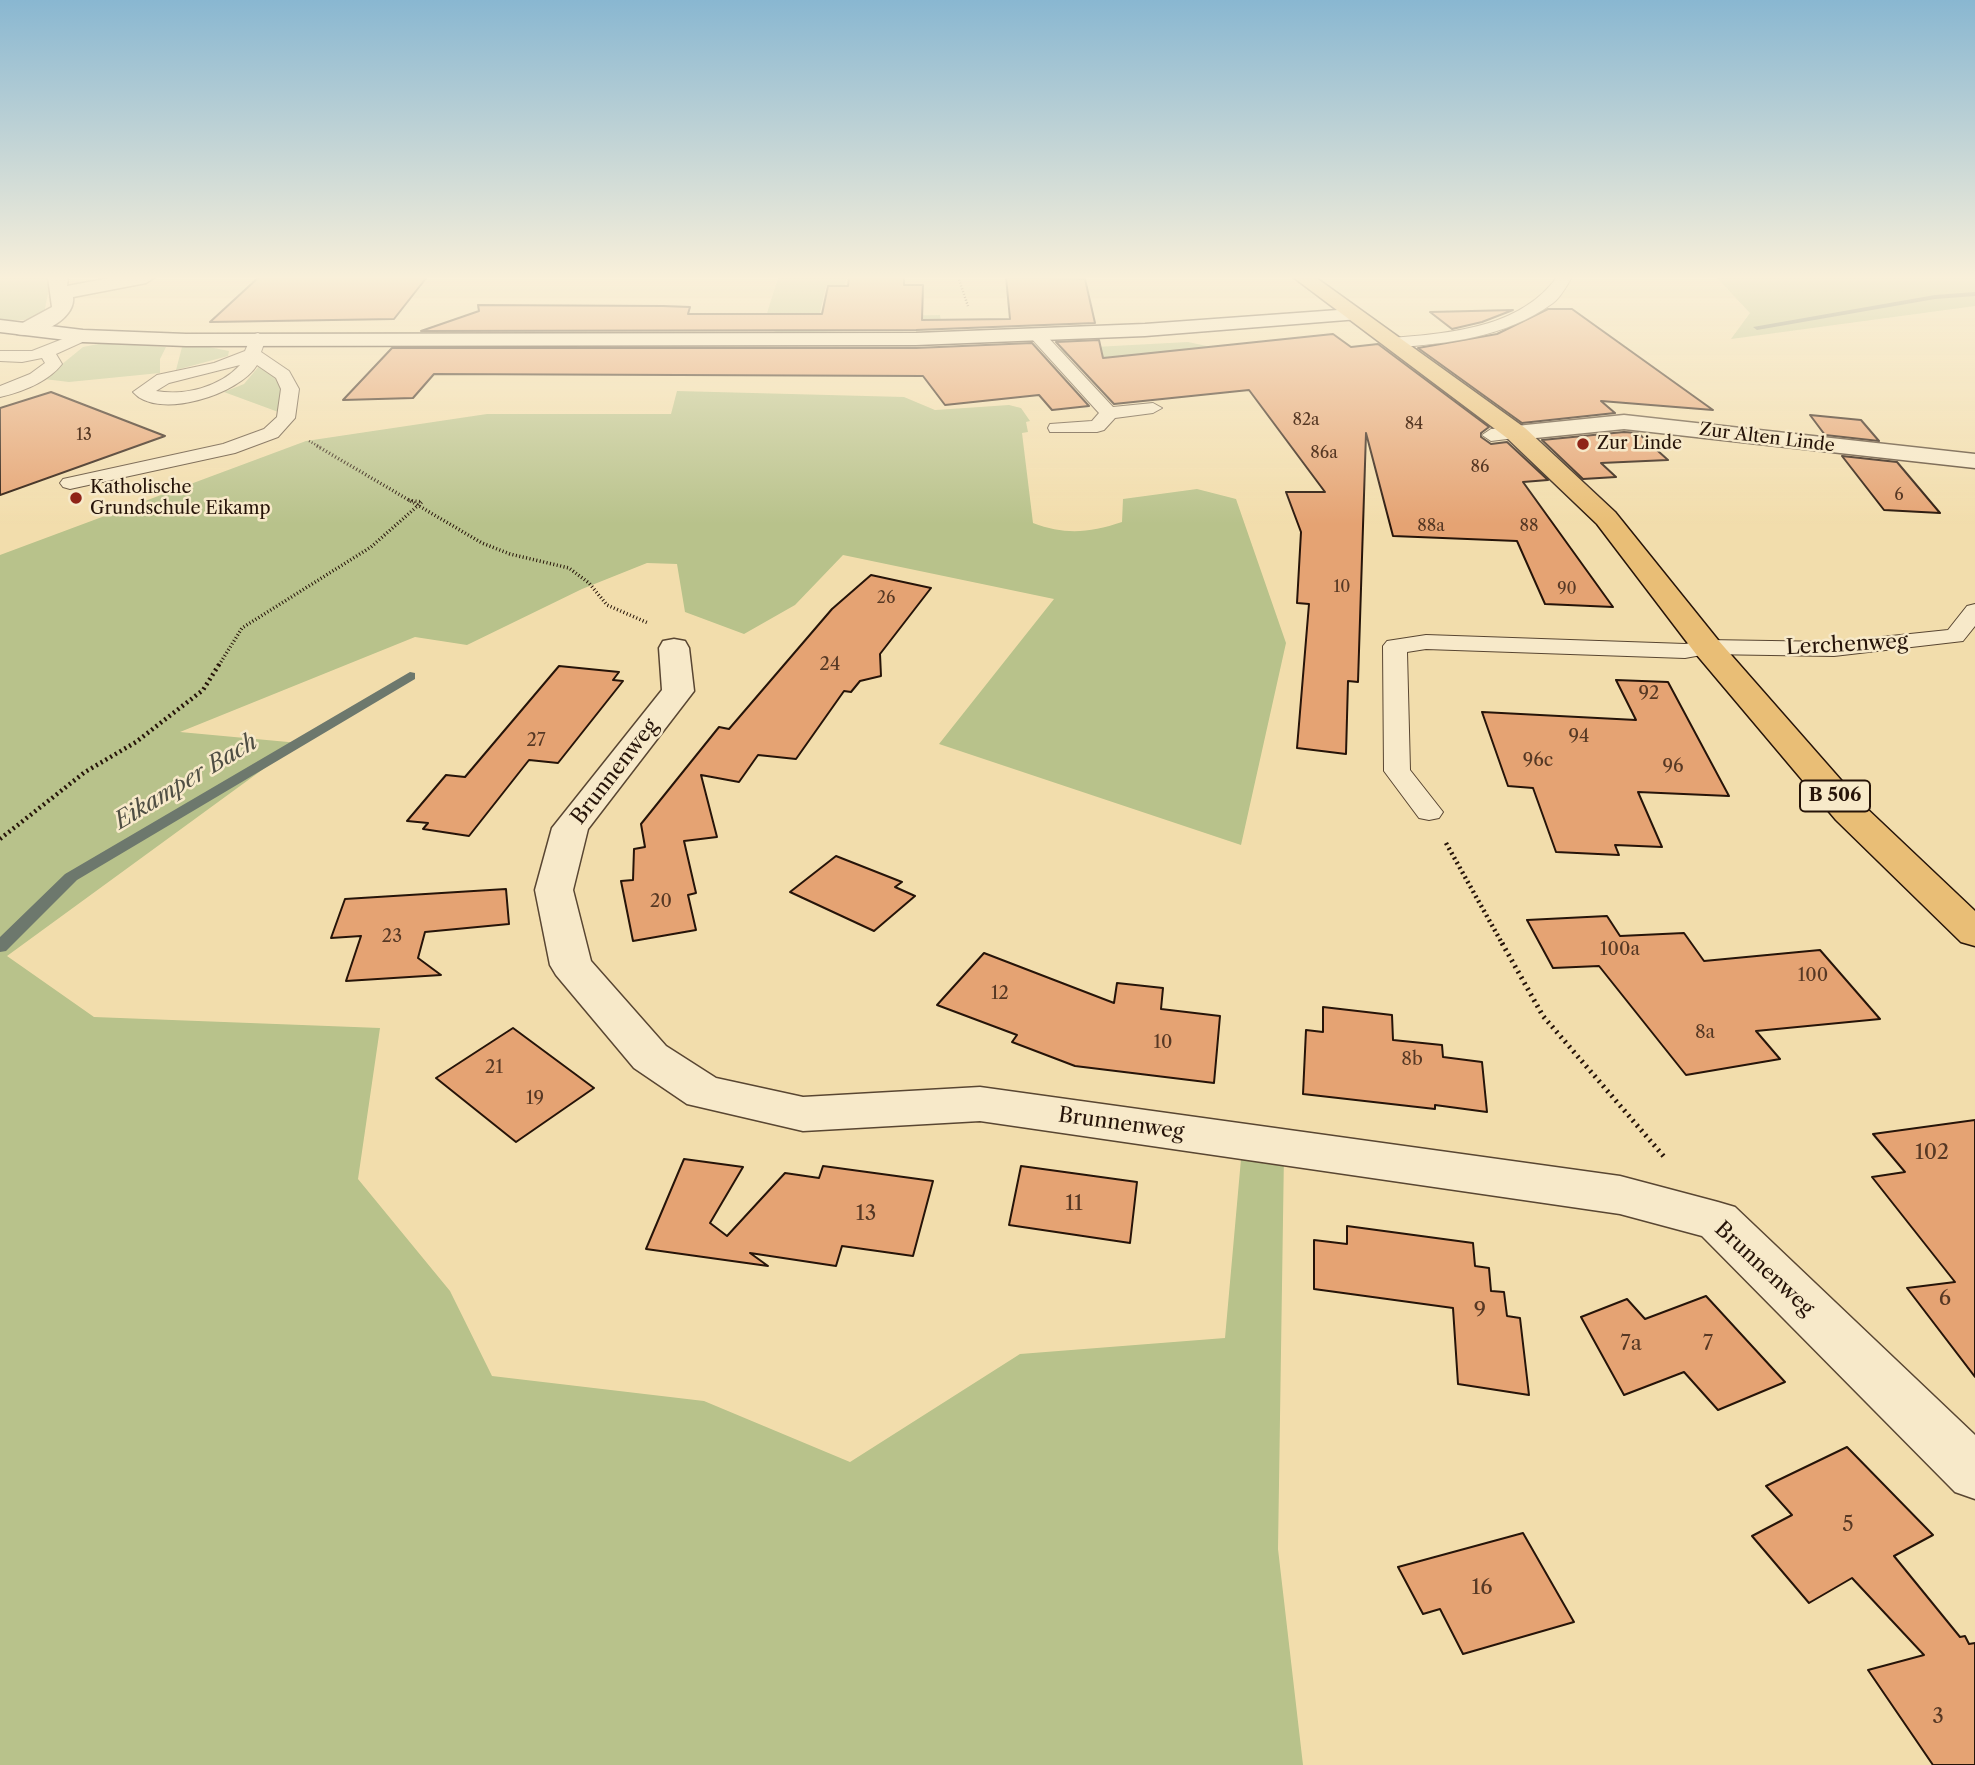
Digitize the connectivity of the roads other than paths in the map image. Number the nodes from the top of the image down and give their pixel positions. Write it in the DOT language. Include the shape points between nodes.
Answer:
graph roads {
  1 [pos="51,359"];
  2 [pos="232,359"];
  3 [pos="250,359"];
  4 [pos="267,359"];
  5 [pos="1059,359"];
  6 [pos="1412,359"];
  7 [pos="0,392"];
  8 [pos="1153,408"];
  9 [pos="1109,413"];
  10 [pos="1057,428"];
  11 [pos="1504,434"];
  12 [pos="1975,461"];
  13 [pos="70,483"];
  14 [pos="1975,611"];
  15 [pos="1707,647"];
  16 [pos="674,648"];
  17 [pos="1429,812"];
  18 [pos="1975,933"];
  19 [pos="1975,1473"];
  1 -- 7 [label="lane" via="54,364 47,371"];
  2 -- 3 [label="lane" via="219,367 163,379 142,392 158,398 200,394 246,369"];
  4 -- 13 [label="lane" via="288,382 288,411 280,425 260,439"];
  5 -- 9 [label="lane"];
  6 -- 11 [label="main road, B 506"];
  8 -- 9 [label="lane"];
  9 -- 10 [label="lane" via="1097,426"];
  11 -- 12 [label="street, Zur Alten Linde" via="1624,422"];
  11 -- 15 [label="main road, B 506" via="1606,519"];
  14 -- 15 [label="lane, Lerchenweg" via="1955,636 1900,644 1834,649"];
  15 -- 17 [label="lane, Lerchenweg" via="1685,651 1426,642 1395,646 1397,771"];
  15 -- 18 [label="main road, B 506" via="1849,813"];
  16 -- 19 [label="street, Brunnenweg" via="678,691 570,828 554,890 571,965 650,1057 703,1092 803,1114 980,1104 1620,1195 1718,1221"];
}
